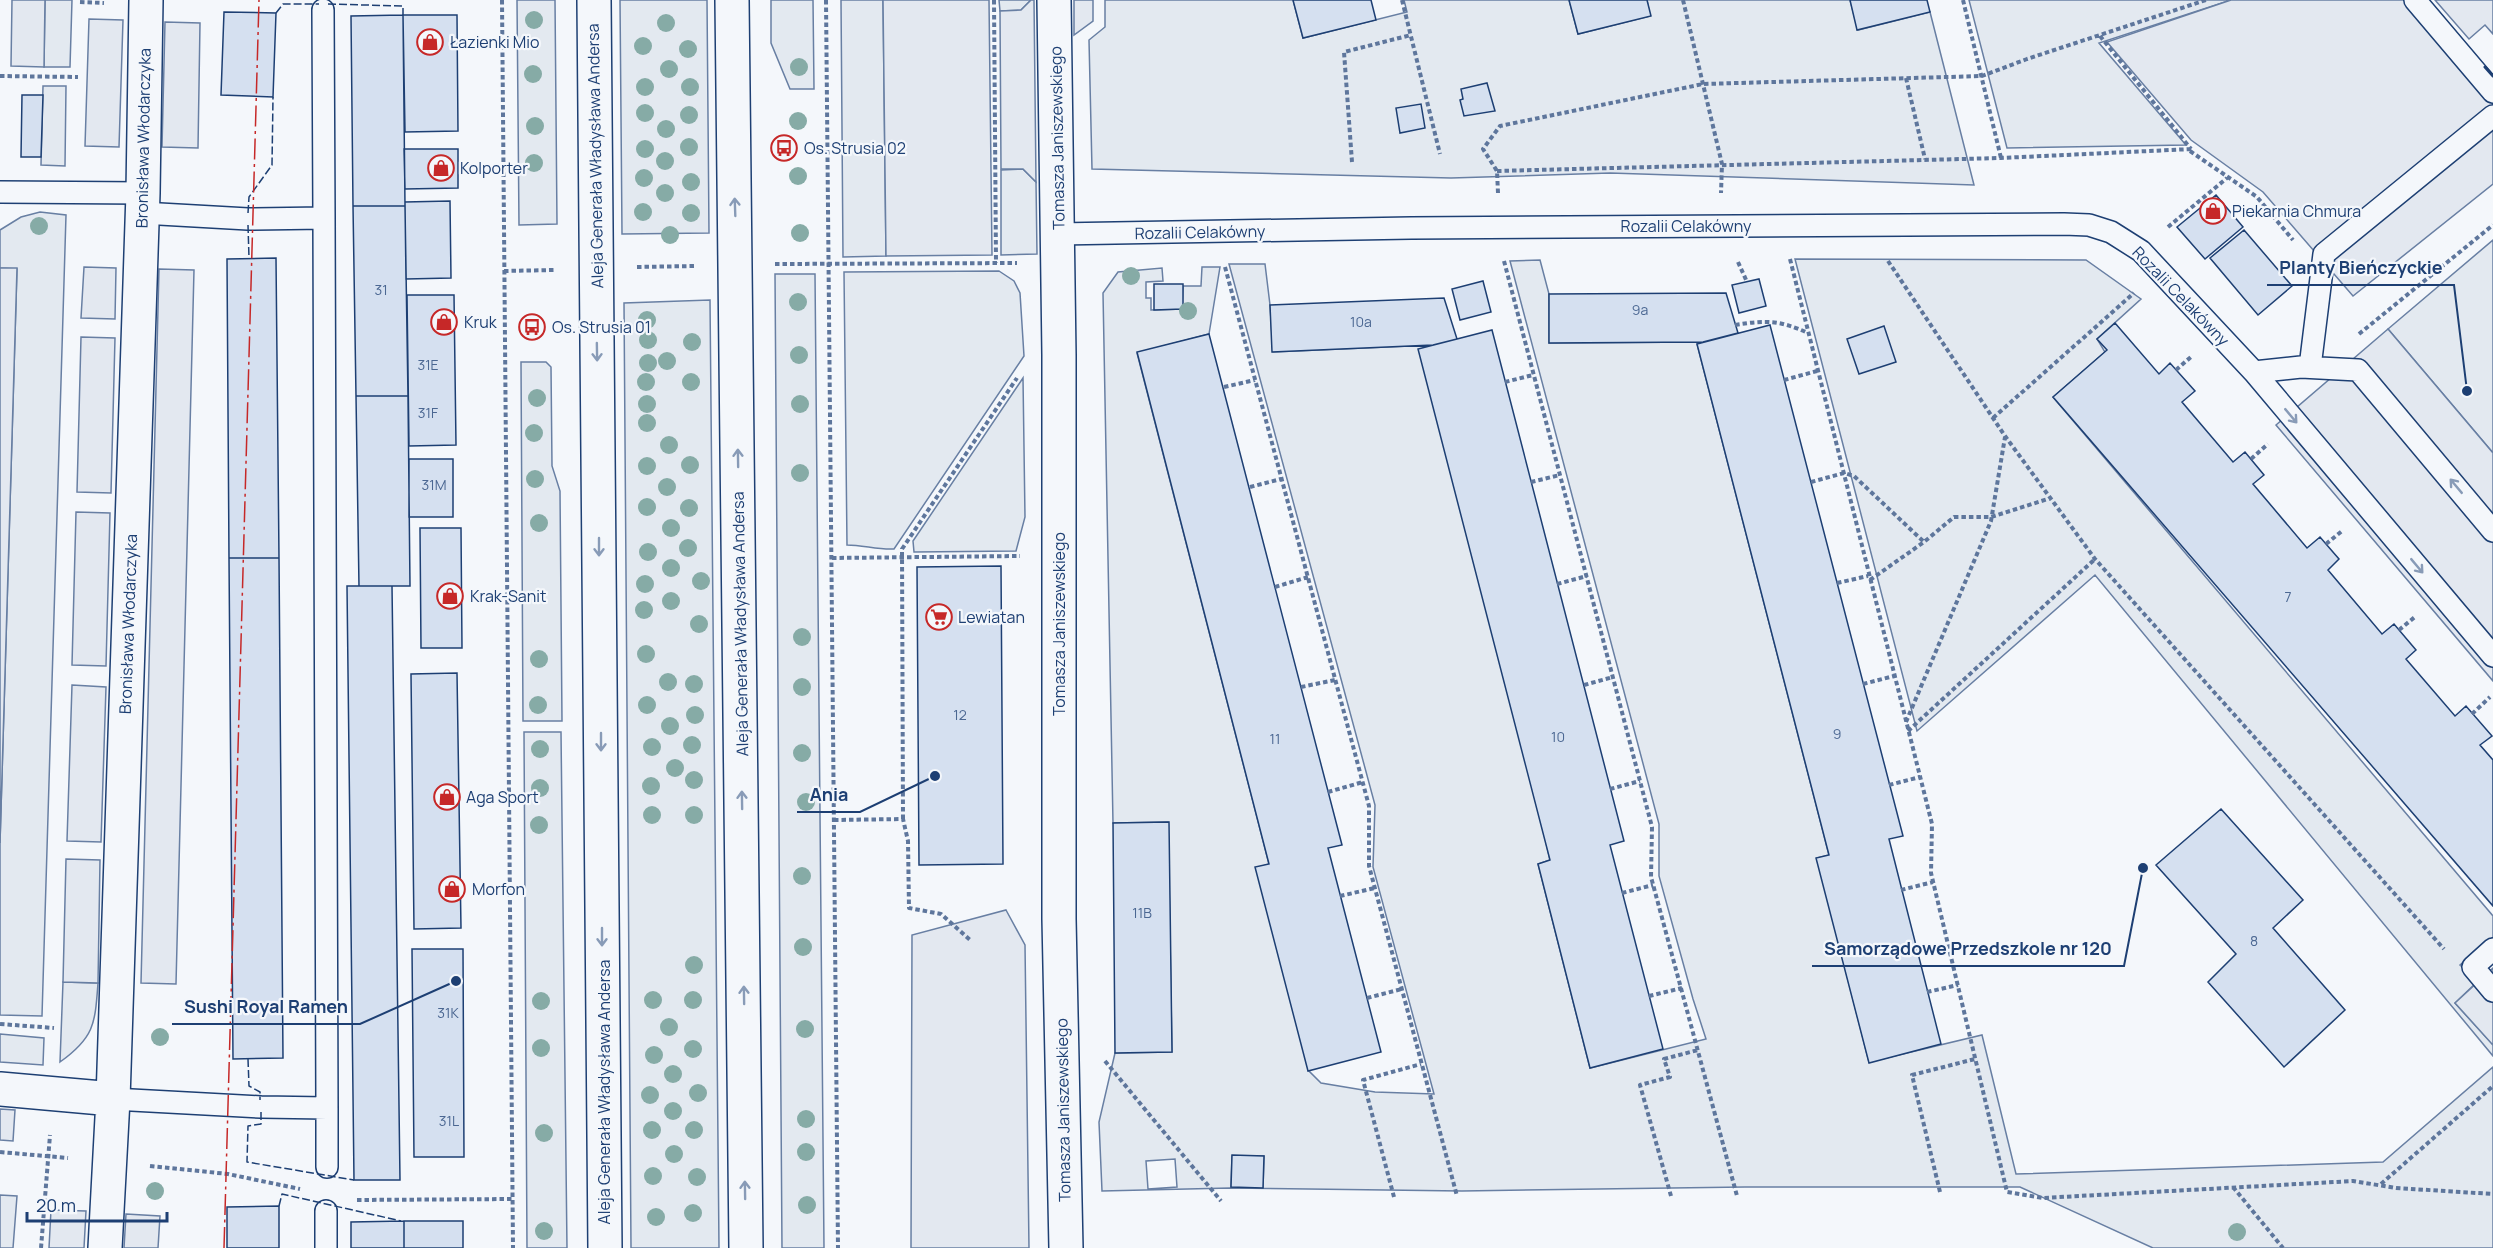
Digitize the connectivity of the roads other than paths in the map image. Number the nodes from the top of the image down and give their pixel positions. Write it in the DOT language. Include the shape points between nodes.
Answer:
graph roads {
  1 [pos="146,0"];
  2 [pos="594,0"];
  3 [pos="732,0"];
  4 [pos="1054,0"];
  5 [pos="2415,0"];
  6 [pos="323,10"];
  7 [pos="2493,92"];
  8 [pos="2493,116"];
  9 [pos="0,192"];
  10 [pos="142,203"];
  11 [pos="324,218"];
  12 [pos="1059,234"];
  13 [pos="2310,367"];
  14 [pos="2254,372"];
  15 [pos="2493,531"];
  16 [pos="2493,656"];
  17 [pos="2493,949"];
  18 [pos="2493,991"];
  19 [pos="0,1089"];
  20 [pos="113,1099"];
  21 [pos="327,1108"];
  22 [pos="327,1167"];
  23 [pos="326,1211"];
  24 [pos="105,1248"];
  25 [pos="326,1248"];
  26 [pos="605,1248"];
  27 [pos="746,1248"];
  28 [pos="1066,1248"];
  1 -- 10 [label="street, Bronisława Włodarczyka"];
  2 -- 26 [label="street, Aleja Generała Władysława Andersa, one-way"];
  27 -- 3 [label="street, Aleja Generała Władysława Andersa, one-way"];
  4 -- 12 [label="street, Tomasza Janiszewskiego"];
  5 -- 7 [label="lane"];
  6 -- 11 [label="lane"];
  8 -- 13 [label="lane" via="2324,254"];
  9 -- 10 [label="lane"];
  10 -- 11 [label="lane" via="248,219"];
  10 -- 20 [label="street, Bronisława Włodarczyka"];
  11 -- 21 [label="lane"];
  12 -- 14 [label="lane, Rozalii Celakówny" via="1500,227 2089,225 2111,232 2141,251"];
  12 -- 28 [label="street, Tomasza Janiszewskiego" via="1059,919"];
  13 -- 14 [label="lane"];
  15 -- 13 [label="lane, one-way" via="2358,370"];
  14 -- 16 [label="lane, Rozalii Celakówny, one-way"];
  17 -- 18 [label="lane" via="2473,967"];
  19 -- 20 [label="street"];
  20 -- 21 [label="lane"];
  20 -- 24 [label="street, Bronisława Włodarczyka"];
  21 -- 22 [label="lane"];
  23 -- 25 [label="lane"];
}
